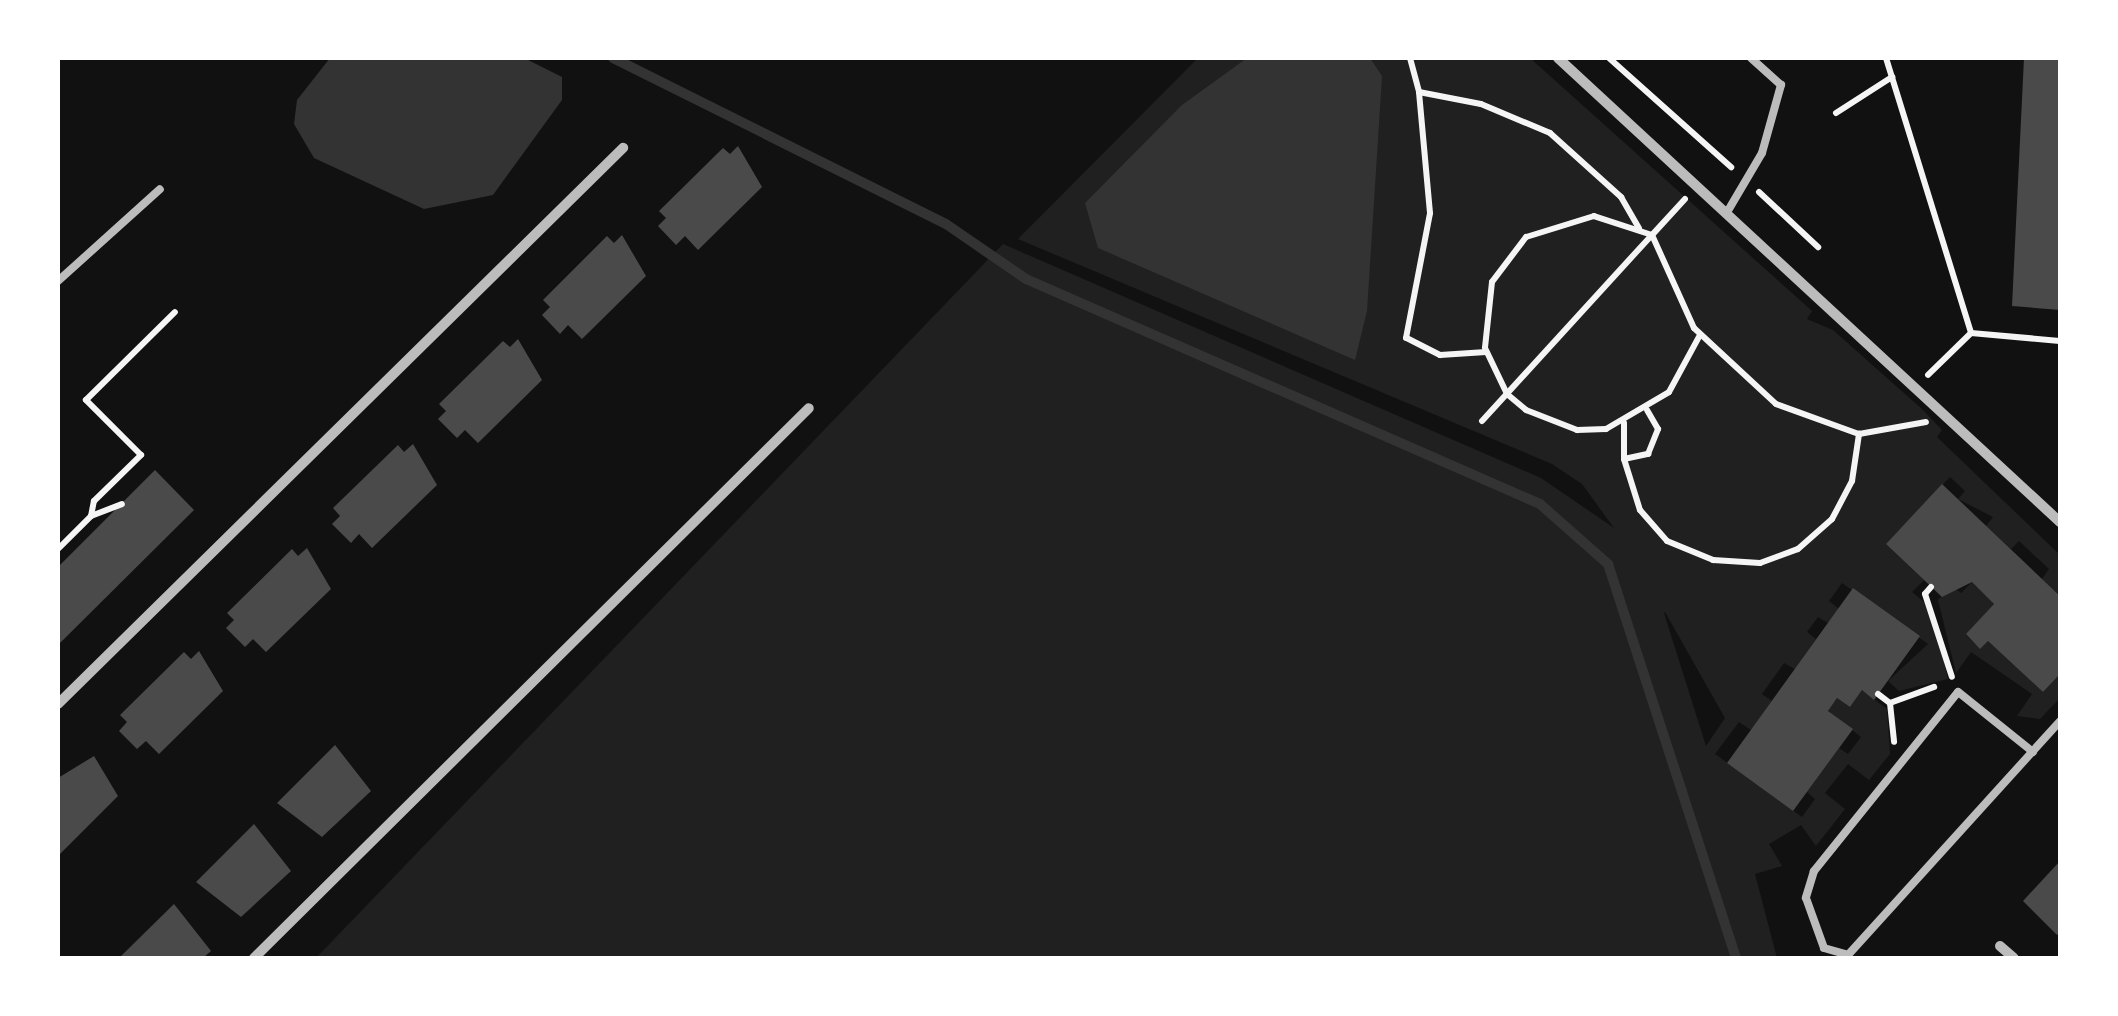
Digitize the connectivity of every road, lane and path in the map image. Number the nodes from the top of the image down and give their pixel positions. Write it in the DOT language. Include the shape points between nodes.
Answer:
graph roads {
  1 [pos="1410,58"];
  2 [pos="1558,58"];
  3 [pos="1609,58"];
  4 [pos="1753,58"];
  5 [pos="1886,58"];
  6 [pos="1892,77"];
  7 [pos="1420,92"];
  8 [pos="1836,114"];
  9 [pos="623,148"];
  10 [pos="1746,180"];
  11 [pos="1699,183"];
  12 [pos="160,189"];
  13 [pos="1728,209"];
  14 [pos="1640,230"];
  15 [pos="1652,235"];
  16 [pos="1818,247"];
  17 [pos="58,281"];
  18 [pos="175,312"];
  19 [pos="1972,333"];
  20 [pos="1700,336"];
  21 [pos="2060,341"];
  22 [pos="1486,352"];
  23 [pos="1916,387"];
  24 [pos="1507,394"];
  25 [pos="809,408"];
  26 [pos="1647,410"];
  27 [pos="1945,413"];
  28 [pos="1482,420"];
  29 [pos="1624,423"];
  30 [pos="1859,434"];
  31 [pos="1624,459"];
  32 [pos="122,504"];
  33 [pos="91,516"];
  34 [pos="2060,522"];
  35 [pos="58,549"];
  36 [pos="1931,587"];
  37 [pos="1958,692"];
  38 [pos="1878,694"];
  39 [pos="1890,703"];
  40 [pos="58,704"];
  41 [pos="2060,721"];
  42 [pos="2032,752"];
  43 [pos="1896,769"];
  44 [pos="2000,946"];
  45 [pos="254,958"];
  46 [pos="2014,958"];
  1 -- 7 [label="path"];
  2 -- 11 [label="street"];
  3 -- 10 [label="path"];
  4 -- 10 [label="lane" via="1781,85"];
  5 -- 6 [label="path"];
  6 -- 8 [label="path"];
  6 -- 19 [label="path"];
  7 -- 14 [label="path" via="1481,104 1550,133 1621,197"];
  7 -- 22 [label="path" via="1430,213 1406,338 1440,355"];
  9 -- 40 [label="street"];
  10 -- 13 [label="lane"];
  10 -- 16 [label="path"];
  11 -- 13 [label="street"];
  11 -- 15 [label="path"];
  12 -- 17 [label="lane"];
  13 -- 23 [label="street"];
  14 -- 15 [label="path"];
  14 -- 22 [label="path" via="1594,216 1526,236 1492,282"];
  15 -- 20 [label="path"];
  15 -- 24 [label="path"];
  18 -- 33 [label="path" via="86,400 141,455 94,501"];
  19 -- 21 [label="path"];
  19 -- 23 [label="path"];
  20 -- 26 [label="path" via="1683,373"];
  20 -- 30 [label="path" via="1776,404"];
  22 -- 24 [label="path"];
  23 -- 27 [label="street"];
  24 -- 28 [label="path"];
  24 -- 29 [label="path" via="1577,430"];
  25 -- 45 [label="street"];
  26 -- 29 [label="path"];
  26 -- 31 [label="path" via="1658,429 1654,448"];
  27 -- 30 [label="path"];
  27 -- 34 [label="street"];
  29 -- 31 [label="path"];
  30 -- 31 [label="path" via="1852,481 1832,520 1798,549 1760,562 1713,560 1667,540 1640,510"];
  32 -- 33 [label="path"];
  33 -- 35 [label="path"];
  36 -- 37 [label="path" via="1925,594"];
  37 -- 39 [label="path" via="1945,684"];
  37 -- 42 [label="lane"];
  37 -- 43 [label="lane"];
  38 -- 39 [label="path"];
  39 -- 43 [label="path"];
  41 -- 42 [label="lane"];
  42 -- 43 [label="lane" via="1848,956 1836,955 1815,937 1808,884"];
  44 -- 46 [label="street"];
}
